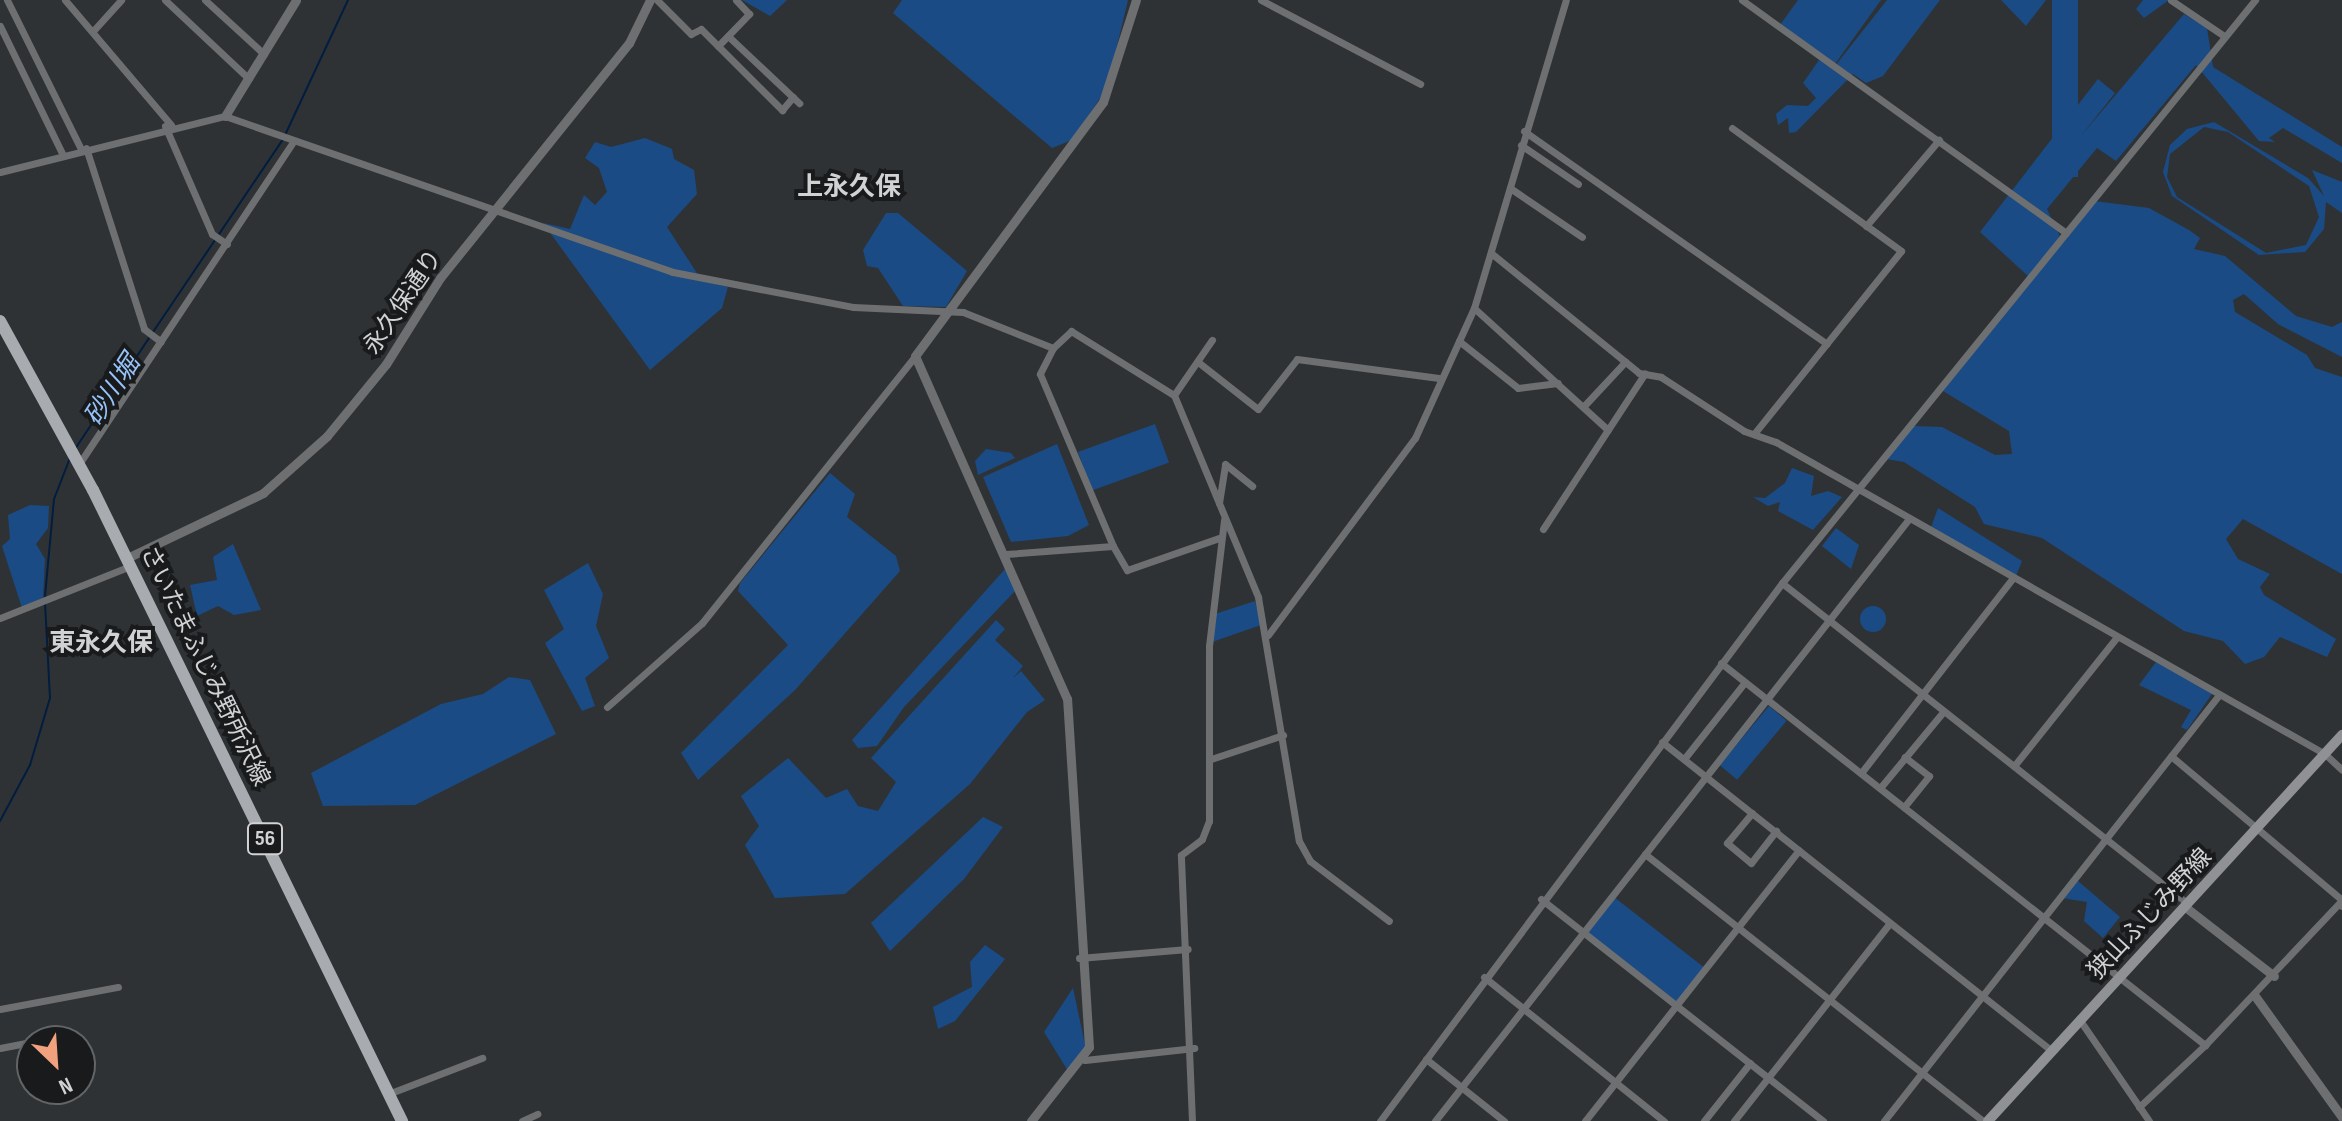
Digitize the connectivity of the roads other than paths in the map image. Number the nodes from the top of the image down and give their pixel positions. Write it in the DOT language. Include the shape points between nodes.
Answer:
graph roads {
  1 [pos="65,0"];
  2 [pos="121,0"];
  3 [pos="165,0"];
  4 [pos="205,0"];
  5 [pos="296,0"];
  6 [pos="650,0"];
  7 [pos="657,0"];
  8 [pos="736,0"];
  9 [pos="1136,0"];
  10 [pos="1261,0"];
  11 [pos="1566,0"];
  12 [pos="1742,0"];
  13 [pos="2171,0"];
  14 [pos="2255,0"];
  15 [pos="3,1"];
  16 [pos="0,26"];
  17 [pos="93,31"];
  18 [pos="728,36"];
  19 [pos="2224,36"];
  20 [pos="718,46"];
  21 [pos="266,56"];
  22 [pos="44,76"];
  23 [pos="251,80"];
  24 [pos="28,84"];
  25 [pos="1420,84"];
  26 [pos="225,116"];
  27 [pos="168,126"];
  28 [pos="1732,128"];
  29 [pos="1524,131"];
  30 [pos="1939,140"];
  31 [pos="291,142"];
  32 [pos="1521,145"];
  33 [pos="84,148"];
  34 [pos="63,155"];
  35 [pos="0,172"];
  36 [pos="1578,184"];
  37 [pos="1510,188"];
  38 [pos="497,211"];
  39 [pos="1866,226"];
  40 [pos="2066,233"];
  41 [pos="1582,237"];
  42 [pos="226,244"];
  43 [pos="1491,253"];
  44 [pos="1474,308"];
  45 [pos="947,310"];
  46 [pos="0,321"];
  47 [pos="1212,340"];
  48 [pos="1459,341"];
  49 [pos="161,342"];
  50 [pos="1827,344"];
  51 [pos="1053,348"];
  52 [pos="915,356"];
  53 [pos="1198,362"];
  54 [pos="1625,362"];
  55 [pos="1645,373"];
  56 [pos="1439,378"];
  57 [pos="1558,383"];
  58 [pos="1174,395"];
  59 [pos="1583,407"];
  60 [pos="1608,430"];
  61 [pos="1754,434"];
  62 [pos="79,463"];
  63 [pos="1252,486"];
  64 [pos="1857,492"];
  65 [pos="1219,506"];
  66 [pos="1224,520"];
  67 [pos="1908,520"];
  68 [pos="1543,529"];
  69 [pos="1219,538"];
  70 [pos="1113,546"];
  71 [pos="1006,554"];
  72 [pos="129,562"];
  73 [pos="2012,579"];
  74 [pos="1782,583"];
  75 [pos="0,618"];
  76 [pos="1829,620"];
  77 [pos="1268,635"];
  78 [pos="2117,637"];
  79 [pos="1721,663"];
  80 [pos="1745,682"];
  81 [pos="1921,695"];
  82 [pos="2219,695"];
  83 [pos="1767,699"];
  84 [pos="607,707"];
  85 [pos="1943,712"];
  86 [pos="1283,735"];
  87 [pos="2342,735"];
  88 [pos="1662,742"];
  89 [pos="2325,754"];
  90 [pos="2171,756"];
  91 [pos="1905,757"];
  92 [pos="1211,759"];
  93 [pos="1684,759"];
  94 [pos="2014,766"];
  95 [pos="2342,770"];
  96 [pos="1861,773"];
  97 [pos="1706,777"];
  98 [pos="1880,788"];
  99 [pos="1904,807"];
  100 [pos="1752,813"];
  101 [pos="1776,831"];
  102 [pos="2253,832"];
  103 [pos="2106,838"];
  104 [pos="1799,850"];
  105 [pos="1645,854"];
  106 [pos="1541,899"];
  107 [pos="2341,902"];
  108 [pos="2186,904"];
  109 [pos="2044,917"];
  110 [pos="1389,921"];
  111 [pos="1890,923"];
  112 [pos="1737,927"];
  113 [pos="1585,933"];
  114 [pos="1188,949"];
  115 [pos="1079,958"];
  116 [pos="2274,976"];
  117 [pos="1484,977"];
  118 [pos="2118,977"];
  119 [pos="118,987"];
  120 [pos="1983,995"];
  121 [pos="2255,996"];
  122 [pos="1830,1001"];
  123 [pos="1676,1005"];
  124 [pos="0,1009"];
  125 [pos="1524,1010"];
  126 [pos="2079,1019"];
  127 [pos="2205,1045"];
  128 [pos="1194,1048"];
  129 [pos="2051,1050"];
  130 [pos="482,1058"];
  131 [pos="1426,1059"];
  132 [pos="1085,1060"];
  133 [pos="1750,1063"];
  134 [pos="1922,1073"];
  135 [pos="1768,1078"];
  136 [pos="1616,1083"];
  137 [pos="1462,1087"];
  138 [pos="388,1094"];
  139 [pos="2139,1107"];
  140 [pos="537,1114"];
  141 [pos="2342,1117"];
  142 [pos="1817,1119"];
  143 [pos="1661,1120"];
  144 [pos="402,1121"];
  145 [pos="522,1121"];
  146 [pos="1031,1121"];
  147 [pos="1192,1121"];
  148 [pos="1380,1121"];
  149 [pos="1435,1121"];
  150 [pos="1504,1121"];
  151 [pos="1585,1121"];
  152 [pos="1704,1121"];
  153 [pos="1734,1121"];
  154 [pos="1884,1121"];
  155 [pos="1985,1121"];
  156 [pos="2149,1121"];
  1 -- 17 [label="street"];
  2 -- 17 [label="street"];
  3 -- 23 [label="street"];
  4 -- 21 [label="street"];
  5 -- 21 [label="street"];
  6 -- 38 [label="street, 永久保通り" via="629,43"];
  7 -- 20 [label="street" via="691,34 701,29"];
  8 -- 18 [label="street" via="749,14"];
  9 -- 45 [label="street" via="1103,102"];
  10 -- 25 [label="street"];
  11 -- 29 [label="street"];
  12 -- 30 [label="street"];
  13 -- 19 [label="street"];
  14 -- 19 [label="street"];
  15 -- 22 [label="street"];
  16 -- 24 [label="street"];
  17 -- 27 [label="street"];
  18 -- 20 [label="street"];
  18 -- 20 [label="street" via="796,100 782,110"];
  19 -- 40 [label="street"];
  21 -- 23 [label="street"];
  22 -- 24 [label="street"];
  22 -- 33 [label="street"];
  23 -- 26 [label="street"];
  24 -- 34 [label="street"];
  26 -- 27 [label="street"];
  26 -- 31 [label="street"];
  27 -- 33 [label="street"];
  27 -- 42 [label="street" via="213,235"];
  28 -- 39 [label="street"];
  29 -- 32 [label="street"];
  29 -- 50 [label="street"];
  30 -- 39 [label="street"];
  30 -- 40 [label="street"];
  31 -- 38 [label="street"];
  31 -- 42 [label="street"];
  32 -- 36 [label="street"];
  32 -- 37 [label="street"];
  33 -- 34 [label="street"];
  33 -- 49 [label="street" via="147,334"];
  34 -- 35 [label="street"];
  37 -- 41 [label="street"];
  37 -- 43 [label="street"];
  38 -- 45 [label="street" via="588,247 731,285 853,307"];
  38 -- 72 [label="street, 永久保通り" via="327,436 256,497"];
  39 -- 50 [label="street" via="1901,251"];
  40 -- 64 [label="street"];
  42 -- 49 [label="street"];
  43 -- 44 [label="street"];
  43 -- 54 [label="street"];
  44 -- 48 [label="street"];
  44 -- 57 [label="street"];
  45 -- 51 [label="street"];
  45 -- 52 [label="street"];
  46 -- 62 [label="main road, さいたまふじみ野所沢線 / 56"];
  47 -- 53 [label="street"];
  48 -- 56 [label="street"];
  48 -- 57 [label="street" via="1518,388"];
  49 -- 62 [label="street"];
  50 -- 61 [label="street"];
  51 -- 58 [label="street" via="1071,331"];
  51 -- 70 [label="street" via="1040,374"];
  52 -- 71 [label="street"];
  52 -- 84 [label="street" via="702,623"];
  53 -- 56 [label="street" via="1258,409 1297,359"];
  53 -- 58 [label="street"];
  54 -- 55 [label="street"];
  54 -- 59 [label="street"];
  55 -- 60 [label="street"];
  55 -- 61 [label="street"];
  56 -- 77 [label="street" via="1404,456"];
  57 -- 59 [label="street"];
  58 -- 65 [label="street"];
  59 -- 60 [label="street"];
  60 -- 68 [label="street"];
  61 -- 64 [label="street"];
  62 -- 72 [label="main road, さいたまふじみ野所沢線 / 56"];
  63 -- 65 [label="street" via="1225,464"];
  64 -- 67 [label="street"];
  64 -- 74 [label="street"];
  65 -- 66 [label="street"];
  66 -- 69 [label="street"];
  66 -- 77 [label="street"];
  67 -- 73 [label="street"];
  67 -- 76 [label="street"];
  69 -- 70 [label="street" via="1127,570"];
  69 -- 92 [label="street" via="1209,660"];
  70 -- 71 [label="street"];
  71 -- 115 [label="street" via="1067,699"];
  72 -- 75 [label="street, 永久保通り" via="56,599"];
  72 -- 138 [label="main road, さいたまふじみ野所沢線 / 56"];
  73 -- 78 [label="street"];
  73 -- 81 [label="street"];
  74 -- 76 [label="street"];
  74 -- 79 [label="street"];
  76 -- 81 [label="street"];
  76 -- 83 [label="street"];
  77 -- 86 [label="street"];
  78 -- 82 [label="street"];
  78 -- 94 [label="street"];
  79 -- 80 [label="street"];
  79 -- 88 [label="street"];
  80 -- 83 [label="street"];
  80 -- 93 [label="street"];
  81 -- 85 [label="street"];
  81 -- 96 [label="street"];
  82 -- 89 [label="street"];
  82 -- 90 [label="street"];
  83 -- 96 [label="street"];
  83 -- 97 [label="street"];
  85 -- 91 [label="street"];
  85 -- 94 [label="street"];
  86 -- 92 [label="street"];
  86 -- 110 [label="street" via="1304,852"];
  87 -- 89 [label="main road, 狭山ふじみ野線"];
  88 -- 93 [label="street"];
  88 -- 106 [label="street"];
  89 -- 95 [label="street"];
  89 -- 102 [label="main road, 狭山ふじみ野線"];
  90 -- 102 [label="street"];
  90 -- 103 [label="street"];
  91 -- 98 [label="street"];
  91 -- 99 [label="street" via="1929,776"];
  92 -- 114 [label="street" via="1206,833 1181,855"];
  93 -- 97 [label="street"];
  94 -- 103 [label="street"];
  96 -- 98 [label="street"];
  97 -- 100 [label="street"];
  97 -- 105 [label="street"];
  98 -- 99 [label="street"];
  99 -- 109 [label="street"];
  100 -- 101 [label="street"];
  100 -- 101 [label="street" via="1727,843 1751,863"];
  101 -- 104 [label="street"];
  102 -- 107 [label="street"];
  102 -- 108 [label="main road, 狭山ふじみ野線"];
  103 -- 108 [label="street"];
  103 -- 109 [label="street"];
  104 -- 111 [label="street"];
  104 -- 112 [label="street"];
  105 -- 112 [label="street"];
  105 -- 113 [label="street"];
  106 -- 113 [label="street"];
  106 -- 117 [label="street"];
  107 -- 116 [label="street"];
  108 -- 116 [label="street"];
  108 -- 118 [label="main road, 狭山ふじみ野線"];
  109 -- 118 [label="street"];
  109 -- 120 [label="street"];
  111 -- 120 [label="street"];
  111 -- 122 [label="street"];
  112 -- 122 [label="street"];
  112 -- 123 [label="street"];
  113 -- 123 [label="street"];
  113 -- 125 [label="street"];
  114 -- 115 [label="street"];
  114 -- 128 [label="street"];
  115 -- 132 [label="street"];
  116 -- 121 [label="street"];
  117 -- 125 [label="street"];
  117 -- 131 [label="street"];
  118 -- 126 [label="main road, 狭山ふじみ野線"];
  118 -- 127 [label="street"];
  119 -- 124 [label="street"];
  120 -- 129 [label="street"];
  120 -- 134 [label="street"];
  121 -- 127 [label="street"];
  121 -- 141 [label="street"];
  122 -- 134 [label="street"];
  122 -- 135 [label="street"];
  123 -- 133 [label="street"];
  123 -- 136 [label="street"];
  125 -- 136 [label="street"];
  125 -- 137 [label="street"];
  126 -- 129 [label="main road, 狭山ふじみ野線"];
  126 -- 139 [label="street"];
  127 -- 139 [label="street"];
  128 -- 132 [label="street"];
  128 -- 147 [label="street"];
  129 -- 155 [label="main road, 狭山ふじみ野線"];
  130 -- 138 [label="street"];
  131 -- 137 [label="street"];
  131 -- 148 [label="street"];
  132 -- 146 [label="street"];
  133 -- 135 [label="street"];
  133 -- 152 [label="street"];
  134 -- 154 [label="street"];
  134 -- 155 [label="street"];
  135 -- 142 [label="street"];
  135 -- 153 [label="street"];
  136 -- 143 [label="street"];
  136 -- 151 [label="street"];
  137 -- 149 [label="street"];
  137 -- 150 [label="street"];
  138 -- 144 [label="main road, さいたまふじみ野所沢線 / 56"];
  139 -- 156 [label="street"];
  140 -- 145 [label="street"];
}
